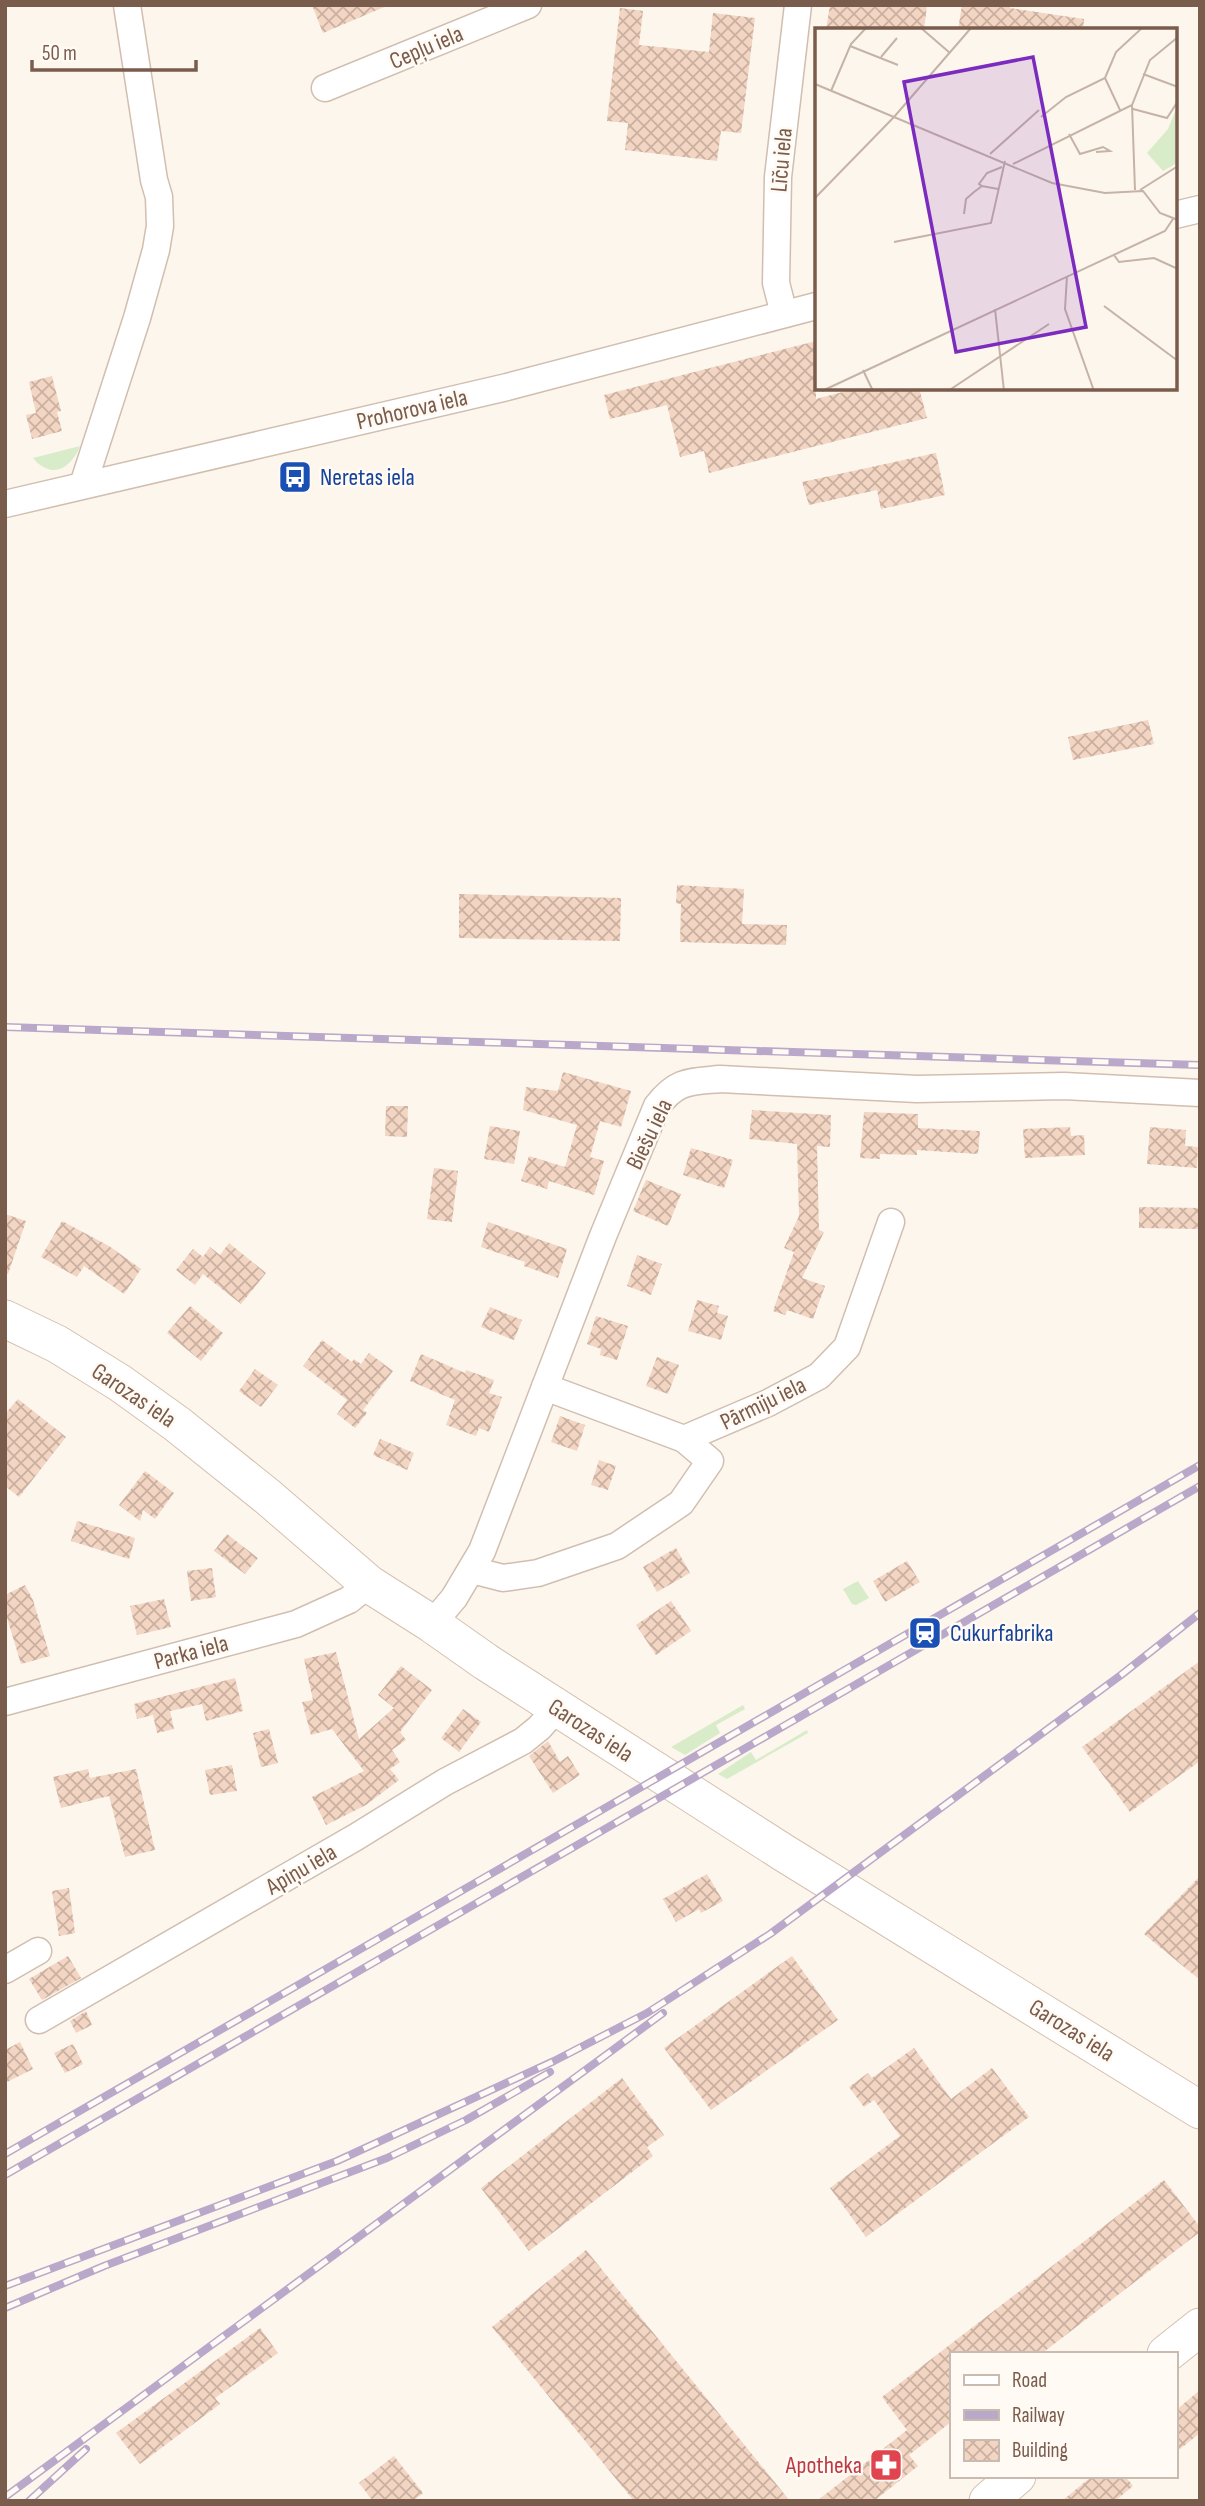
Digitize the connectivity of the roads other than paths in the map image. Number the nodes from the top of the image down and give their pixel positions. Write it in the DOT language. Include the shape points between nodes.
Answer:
graph roads {
  1 [pos="127,5"];
  2 [pos="528,5"];
  3 [pos="797,5"];
  4 [pos="325,88"];
  5 [pos="1200,209"];
  6 [pos="1177,215"];
  7 [pos="815,306"];
  8 [pos="784,314"];
  9 [pos="83,485"];
  10 [pos="5,504"];
  11 [pos="1200,1093"];
  12 [pos="891,1222"];
  13 [pos="5,1319"];
  14 [pos="545,1387"];
  15 [pos="684,1439"];
  16 [pos="472,1570"];
  17 [pos="369,1584"];
  18 [pos="432,1624"];
  19 [pos="5,1702"];
  20 [pos="557,1708"];
  21 [pos="38,1951"];
  22 [pos="5,1970"];
  23 [pos="39,2020"];
  24 [pos="1200,2110"];
  25 [pos="1200,2328"];
  26 [pos="1169,2352"];
  27 [pos="1015,2478"];
  28 [pos="988,2501"];
  1 -- 9 [label="street" via="160,226 140,306"];
  2 -- 4 [label="street, Cepļu iela"];
  3 -- 8 [label="street, Līču iela" via="778,177 776,283"];
  5 -- 6 [label="street"];
  7 -- 8 [label="street, Prohorova iela"];
  8 -- 9 [label="street, Prohorova iela" via="507,387"];
  9 -- 10 [label="street, Prohorova iela"];
  11 -- 14 [label="street, Biešu iela" via="1064,1086 917,1089 720,1079 688,1082 669,1090 657,1106"];
  12 -- 15 [label="street, Pārmiju iela" via="847,1347 818,1376"];
  13 -- 17 [label="main road, Garozas iela" via="57,1344 177,1424"];
  14 -- 15 [label="street"];
  14 -- 16 [label="street, Biešu iela"];
  15 -- 16 [label="street" via="710,1461 681,1503 617,1546 538,1573 503,1578"];
  16 -- 18 [label="street, Biešu iela"];
  17 -- 18 [label="main road, Garozas iela"];
  17 -- 19 [label="street, Parka iela" via="349,1600 296,1624"];
  18 -- 20 [label="main road, Garozas iela"];
  20 -- 23 [label="street, Apiņu iela" via="523,1741"];
  20 -- 24 [label="main road, Garozas iela"];
  21 -- 22 [label="street"];
  25 -- 26 [label="main road"];
  27 -- 28 [label="main road"];
}
